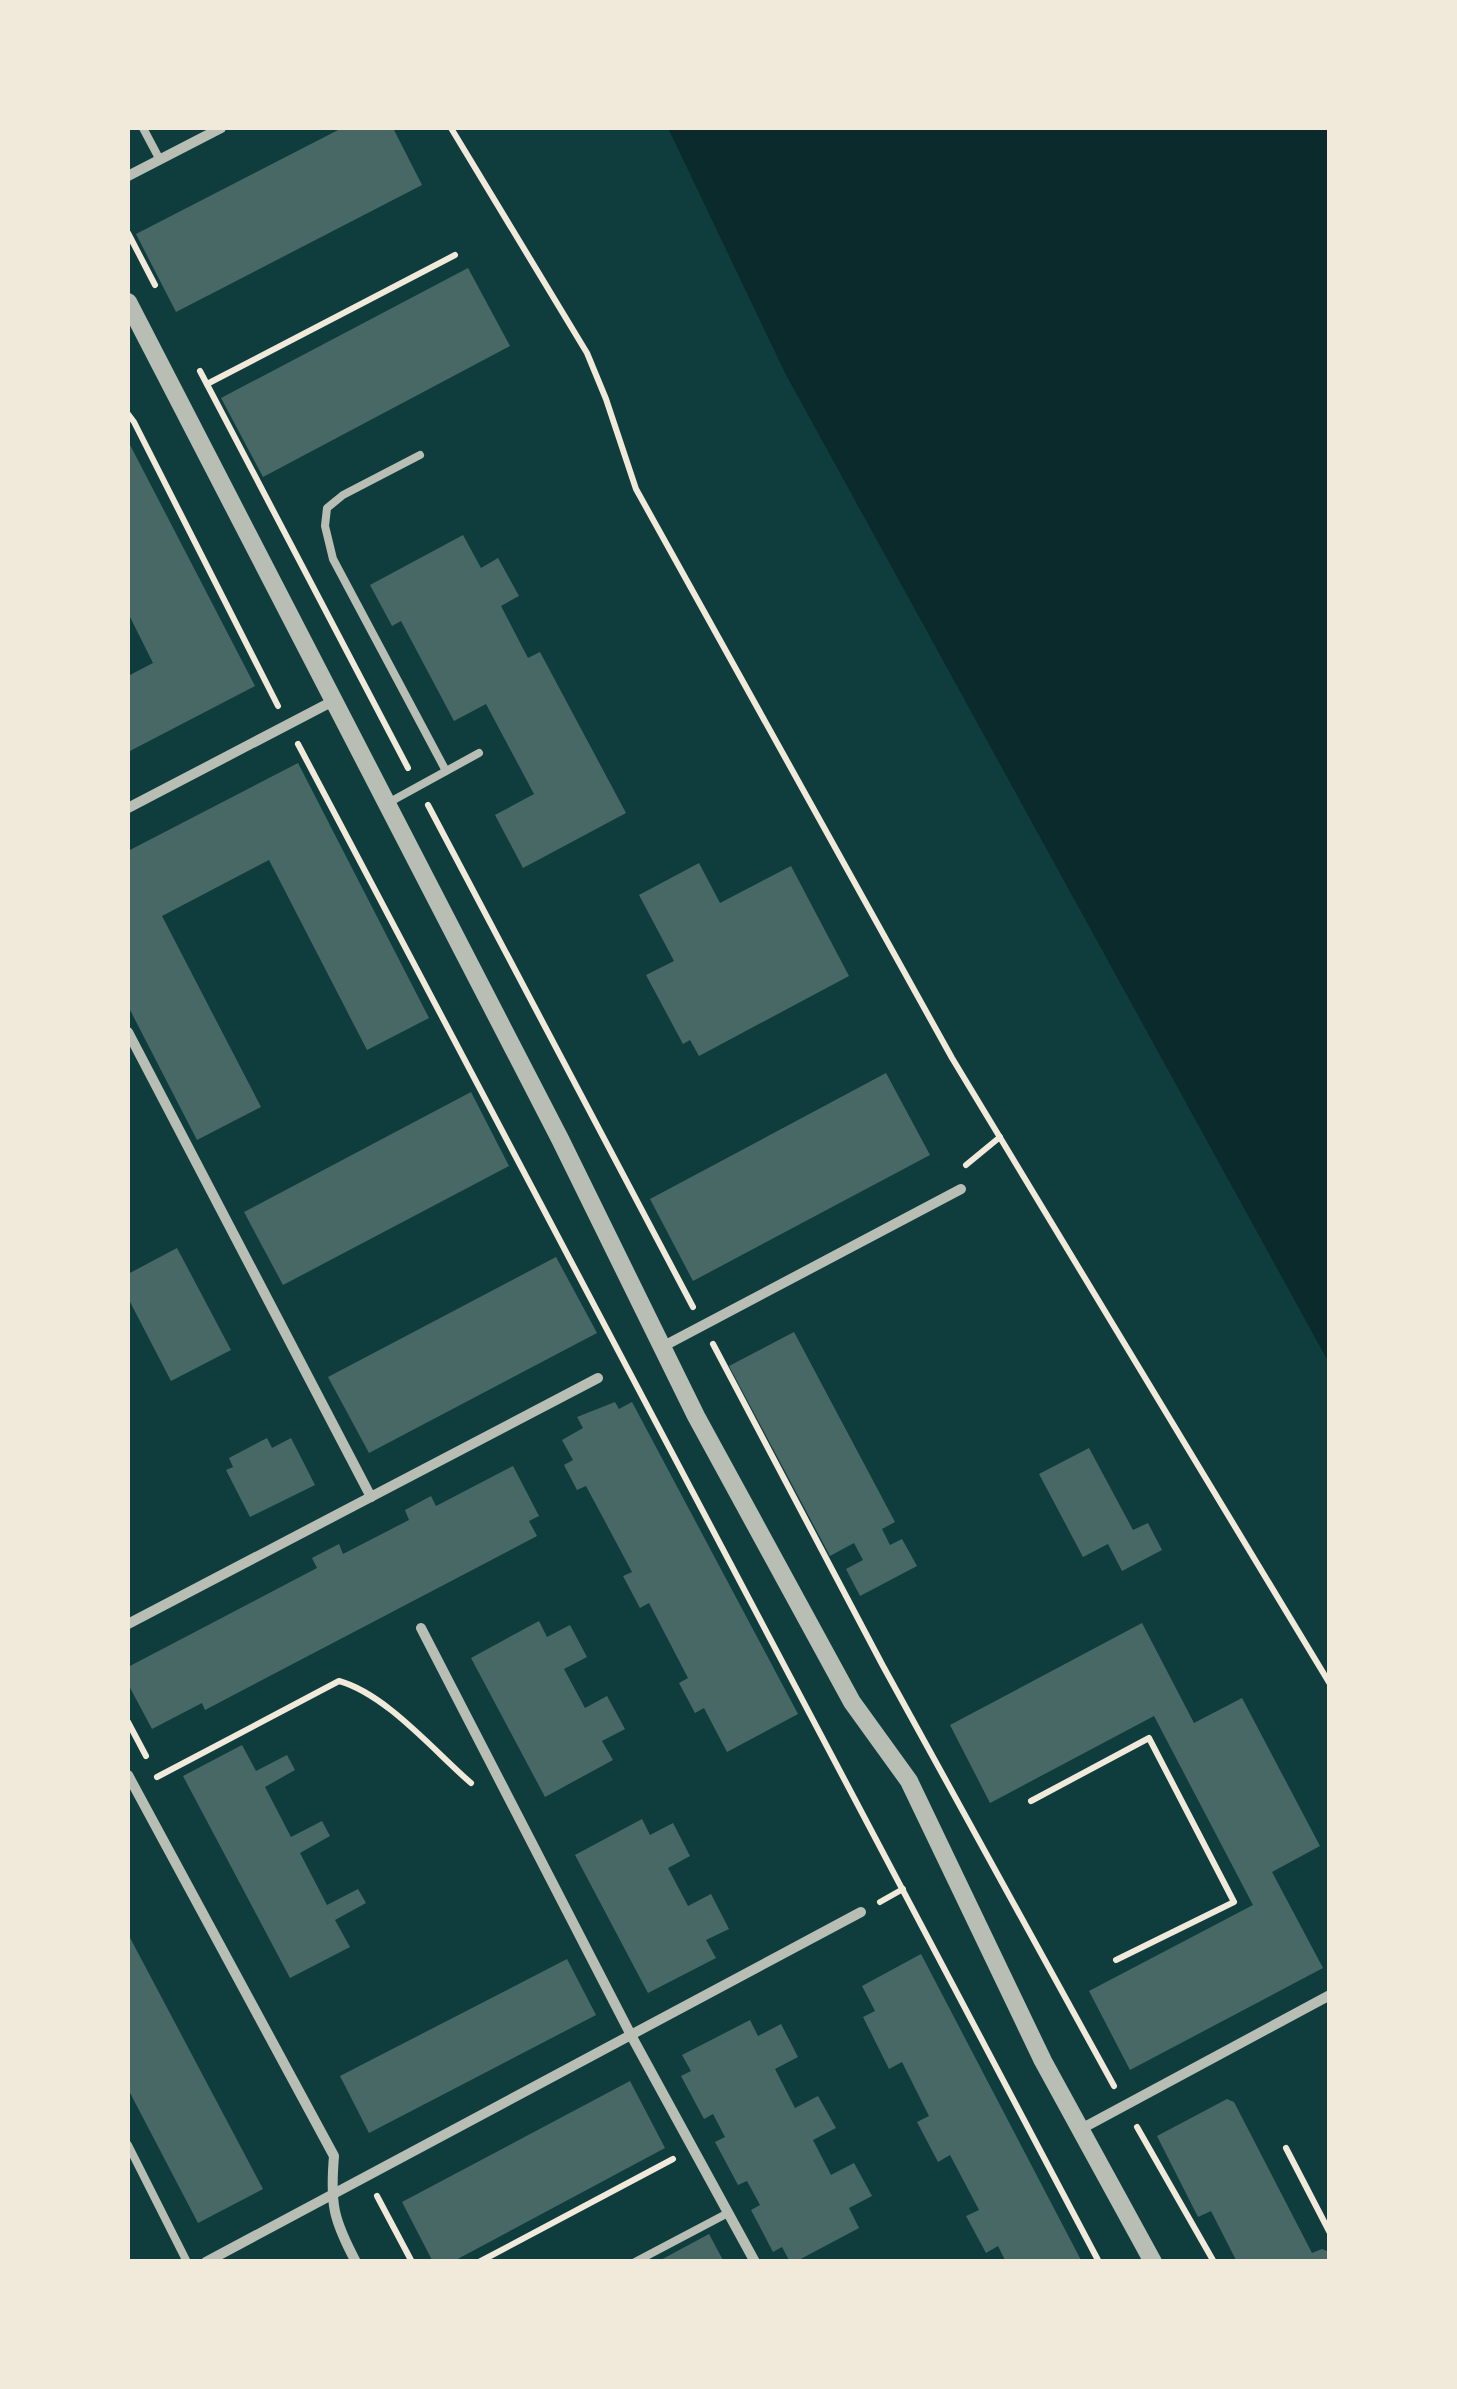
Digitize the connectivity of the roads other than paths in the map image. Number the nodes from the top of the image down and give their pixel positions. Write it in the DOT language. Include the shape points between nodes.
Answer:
graph roads {
  1 [pos="143,128"];
  2 [pos="220,128"];
  3 [pos="160,160"];
  4 [pos="128,176"];
  5 [pos="128,302"];
  6 [pos="135,333"];
  7 [pos="420,455"];
  8 [pos="334,700"];
  9 [pos="479,754"];
  10 [pos="446,771"];
  11 [pos="388,803"];
  12 [pos="128,808"];
  13 [pos="128,1032"];
  14 [pos="960,1189"];
  15 [pos="662,1347"];
  16 [pos="598,1378"];
  17 [pos="371,1497"];
  18 [pos="128,1624"];
  19 [pos="421,1628"];
  20 [pos="128,1775"];
  21 [pos="861,1912"];
  22 [pos="1330,1995"];
  23 [pos="632,2037"];
  24 [pos="1081,2129"];
  25 [pos="128,2144"];
  26 [pos="331,2194"];
  27 [pos="728,2212"];
  28 [pos="187,2262"];
  29 [pos="206,2262"];
  30 [pos="356,2262"];
  31 [pos="635,2262"];
  32 [pos="754,2262"];
  33 [pos="1153,2262"];
  1 -- 3 [label="lane"];
  2 -- 3 [label="street"];
  3 -- 4 [label="street"];
  5 -- 6 [label="street"];
  6 -- 8 [label="street"];
  7 -- 10 [label="lane" via="343,495 327,508 325,526 332,559"];
  8 -- 11 [label="street"];
  8 -- 12 [label="street"];
  9 -- 10 [label="lane"];
  10 -- 11 [label="lane"];
  11 -- 15 [label="street"];
  13 -- 17 [label="street"];
  14 -- 15 [label="street"];
  15 -- 24 [label="street" via="852,1702 909,1781"];
  16 -- 17 [label="street"];
  17 -- 18 [label="street"];
  19 -- 23 [label="street"];
  20 -- 26 [label="street" via="334,2156"];
  21 -- 23 [label="street"];
  22 -- 24 [label="street"];
  23 -- 26 [label="street"];
  23 -- 27 [label="street"];
  24 -- 33 [label="street"];
  25 -- 28 [label="lane"];
  26 -- 29 [label="street"];
  26 -- 30 [label="street" via="336,2225"];
  27 -- 31 [label="lane"];
  27 -- 32 [label="street"];
}
